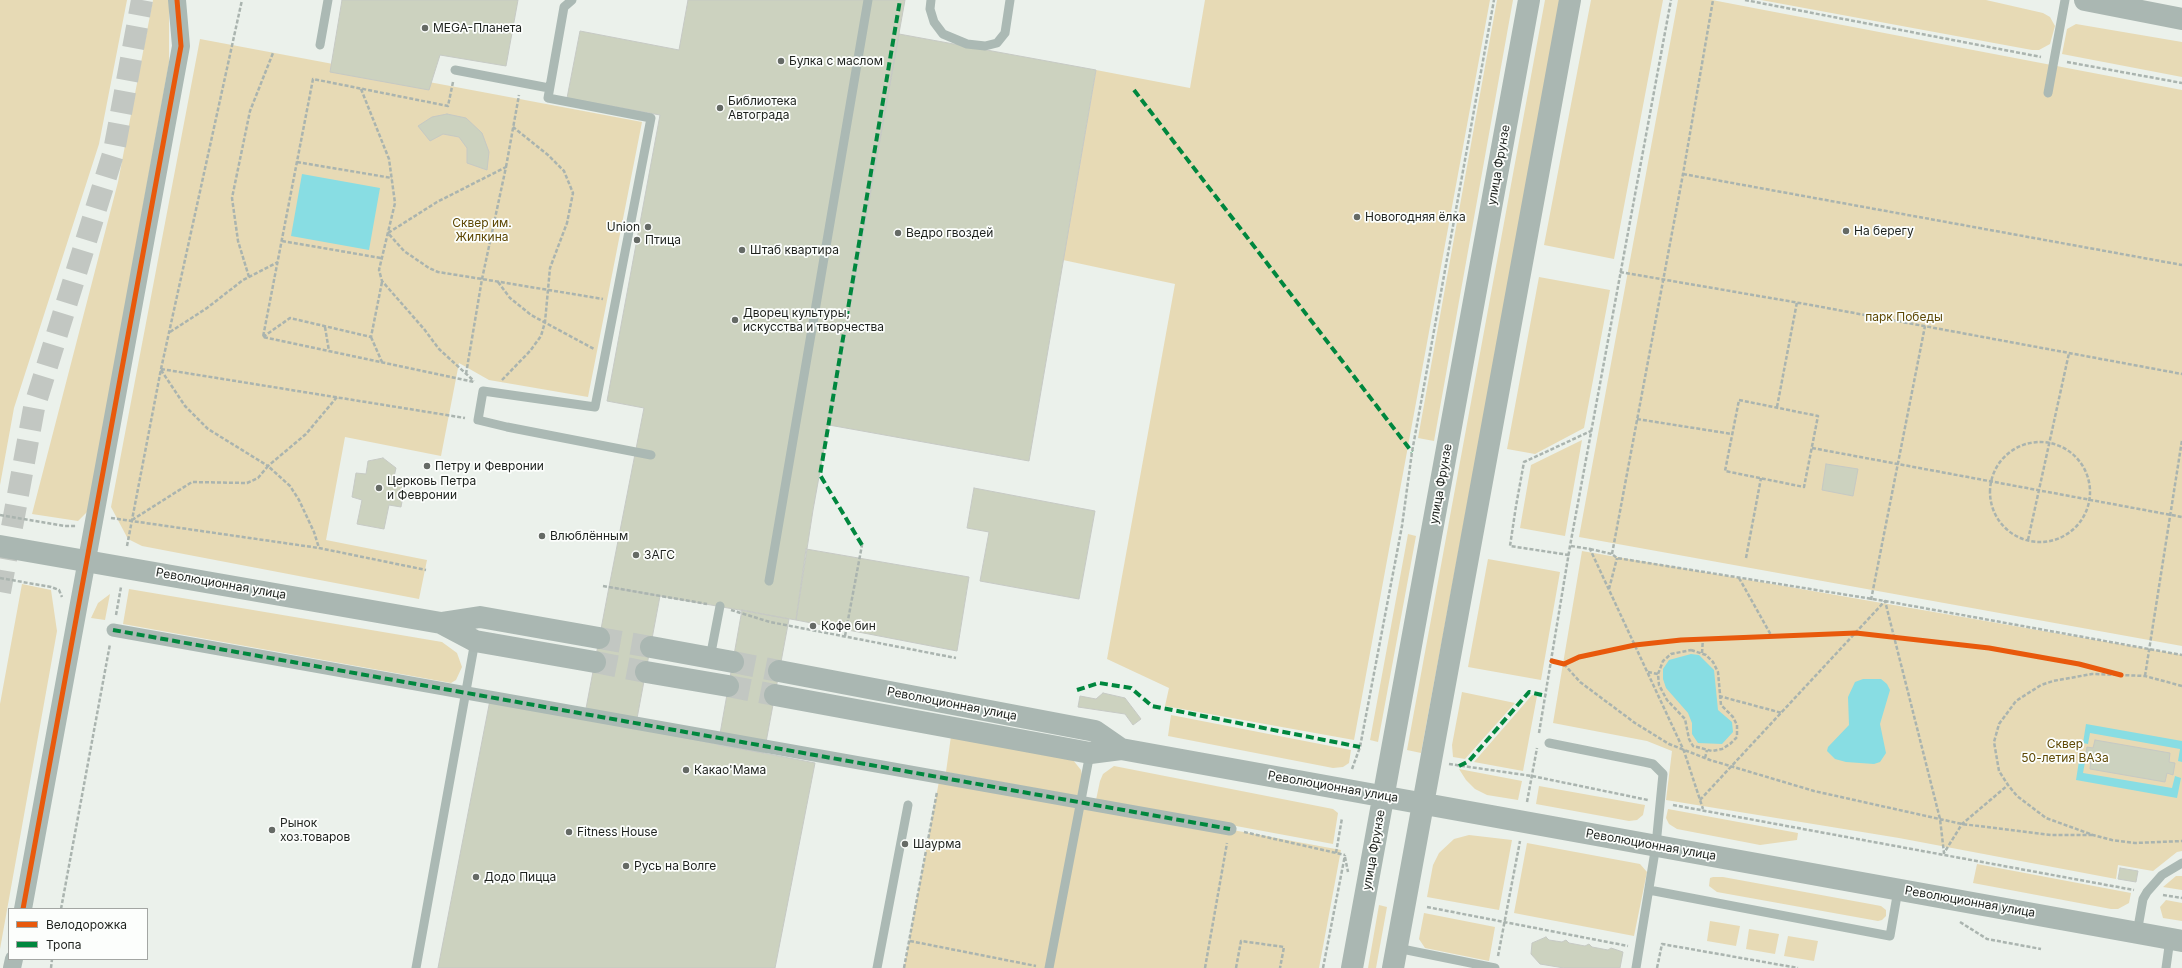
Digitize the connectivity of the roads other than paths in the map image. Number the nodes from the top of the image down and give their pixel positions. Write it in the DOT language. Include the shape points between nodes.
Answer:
graph roads {
  1 [pos="177,0"];
  2 [pos="328,0"];
  3 [pos="572,0"];
  4 [pos="868,0"];
  5 [pos="931,0"];
  6 [pos="1010,0"];
  7 [pos="1529,0"];
  8 [pos="1570,0"];
  9 [pos="2065,0"];
  10 [pos="2085,0"];
  11 [pos="2182,19"];
  12 [pos="320,44"];
  13 [pos="455,70"];
  14 [pos="550,88"];
  15 [pos="2048,93"];
  16 [pos="651,455"];
  17 [pos="0,546"];
  18 [pos="88,562"];
  19 [pos="769,581"];
  20 [pos="720,606"];
  21 [pos="441,623"];
  22 [pos="113,630"];
  23 [pos="599,638"];
  24 [pos="475,641"];
  25 [pos="651,647"];
  26 [pos="710,658"];
  27 [pos="595,662"];
  28 [pos="733,662"];
  29 [pos="779,671"];
  30 [pos="646,672"];
  31 [pos="728,686"];
  32 [pos="466,692"];
  33 [pos="775,696"];
  34 [pos="1549,743"];
  35 [pos="1121,749"];
  36 [pos="1090,753"];
  37 [pos="1383,796"];
  38 [pos="1081,802"];
  39 [pos="1424,803"];
  40 [pos="908,805"];
  41 [pos="1230,829"];
  42 [pos="1656,846"];
  43 [pos="2182,863"];
  44 [pos="1898,889"];
  45 [pos="1649,890"];
  46 [pos="23,908"];
  47 [pos="2137,933"];
  48 [pos="2176,940"];
  49 [pos="1395,958"];
  50 [pos="1496,964"];
  51 [pos="1045,967"];
  52 [pos="416,968"];
  53 [pos="877,968"];
  54 [pos="1352,968"];
  55 [pos="1636,968"];
  56 [pos="2166,968"];
  1 -- 18 [label="street" via="181,46"];
  2 -- 12 [label="lane"];
  3 -- 14 [label="lane" via="564,8"];
  4 -- 19 [label="lane"];
  5 -- 6 [label="lane" via="930,9 934,22 943,34 954,40 985,46 997,43 1005,33"];
  7 -- 37 [label="main road, улица Фрунзе"];
  8 -- 39 [label="main road"];
  9 -- 15 [label="lane"];
  10 -- 11 [label="main road"];
  13 -- 14 [label="lane"];
  14 -- 16 [label="lane" via="548,98 650,118 595,407 483,391 478,420"];
  17 -- 18 [label="main road, Революционная улица"];
  18 -- 21 [label="main road, Революционная улица"];
  18 -- 46 [label="street"];
  20 -- 26 [label="lane"];
  21 -- 23 [label="main road, Революционная улица" via="480,617"];
  21 -- 24 [label="main road, Революционная улица"];
  22 -- 32 [label="street"];
  24 -- 27 [label="main road, Революционная улица"];
  24 -- 32 [label="lane"];
  25 -- 26 [label="main road"];
  26 -- 28 [label="main road"];
  29 -- 35 [label="main road, Революционная улица" via="1095,731"];
  30 -- 31 [label="main road"];
  32 -- 38 [label="street"];
  32 -- 52 [label="lane"];
  33 -- 36 [label="main road, Революционная улица"];
  34 -- 42 [label="lane" via="1653,764 1663,774"];
  35 -- 36 [label="main road, Революционная улица"];
  35 -- 37 [label="main road, Революционная улица"];
  36 -- 38 [label="lane"];
  37 -- 39 [label="main road, Революционная улица"];
  37 -- 54 [label="main road, улица Фрунзе"];
  38 -- 41 [label="street"];
  38 -- 51 [label="lane"];
  39 -- 42 [label="main road, Революционная улица"];
  39 -- 49 [label="main road"];
  40 -- 53 [label="lane"];
  42 -- 44 [label="main road, Революционная улица"];
  42 -- 45 [label="lane"];
  43 -- 47 [label="lane" via="2162,874 2147,892"];
  44 -- 45 [label="lane" via="1890,936"];
  44 -- 47 [label="main road, Революционная улица"];
  45 -- 55 [label="lane"];
  47 -- 48 [label="main road, Революционная улица"];
  48 -- 56 [label="lane"];
  49 -- 50 [label="lane"];
}
